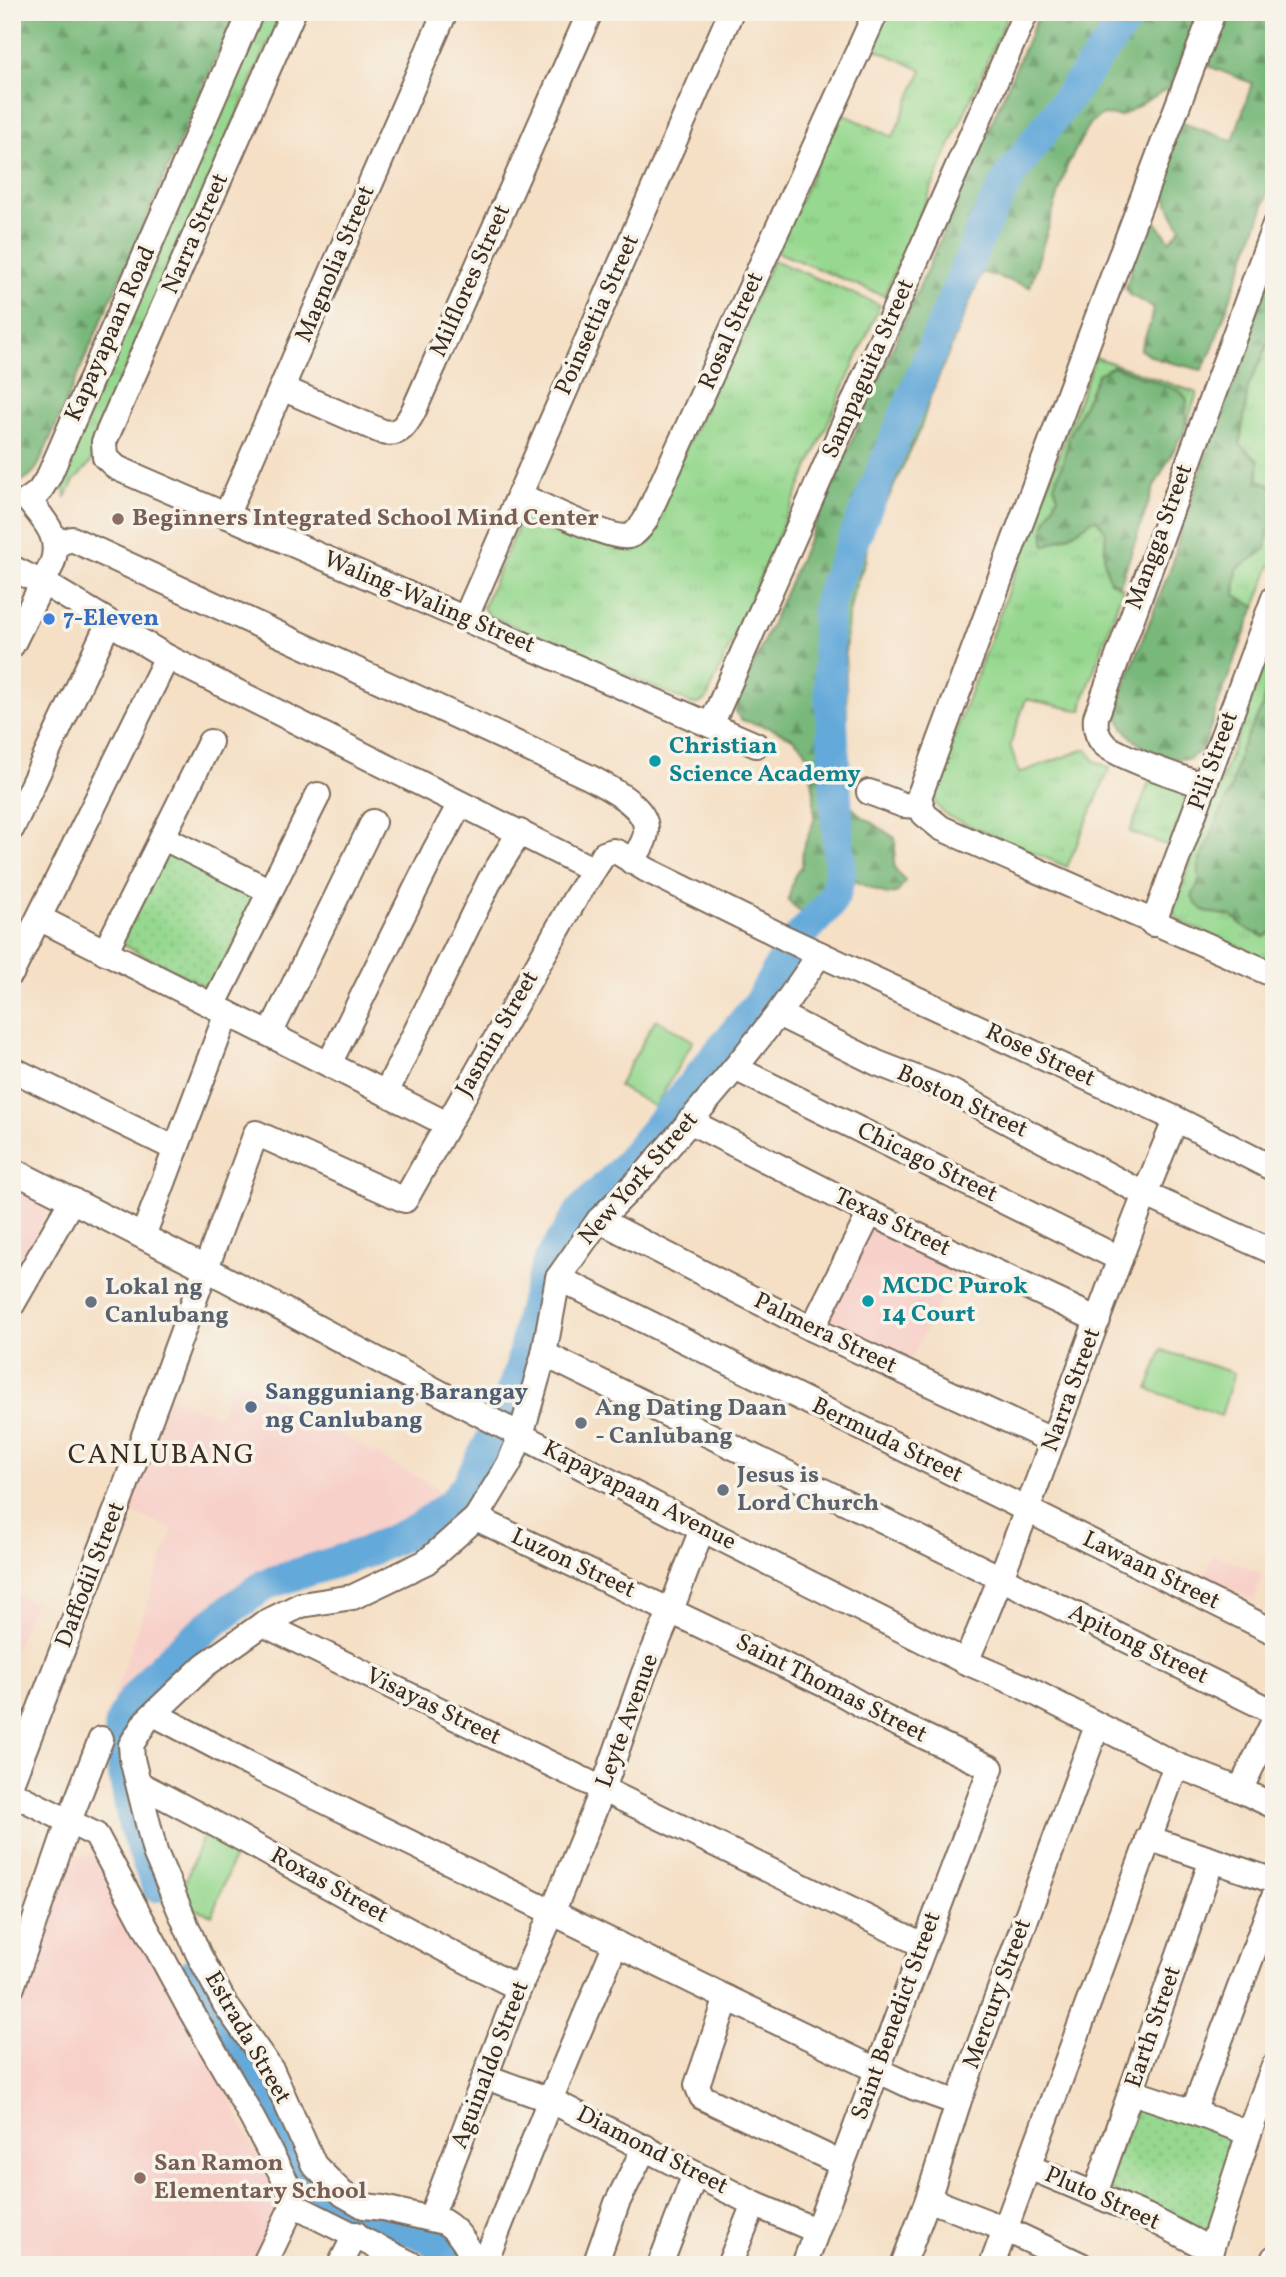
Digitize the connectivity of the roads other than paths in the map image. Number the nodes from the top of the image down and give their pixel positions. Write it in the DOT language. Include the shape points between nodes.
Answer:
graph roads {
  1 [pos="251,12"];
  2 [pos="293,12"];
  3 [pos="445,12"];
  4 [pos="590,12"];
  5 [pos="731,12"];
  6 [pos="876,12"];
  7 [pos="1026,12"];
  8 [pos="1213,12"];
  9 [pos="1274,227"];
  10 [pos="282,388"];
  11 [pos="105,457"];
  12 [pos="519,495"];
  13 [pos="20,500"];
  14 [pos="226,516"];
  15 [pos="56,544"];
  16 [pos="12,568"];
  17 [pos="43,584"];
  18 [pos="1274,598"];
  19 [pos="465,619"];
  20 [pos="108,624"];
  21 [pos="12,645"];
  22 [pos="167,657"];
  23 [pos="711,726"];
  24 [pos="210,742"];
  25 [pos="756,745"];
  26 [pos="1205,786"];
  27 [pos="869,792"];
  28 [pos="317,795"];
  29 [pos="460,804"];
  30 [pos="920,806"];
  31 [pos="373,822"];
  32 [pos="12,828"];
  33 [pos="520,832"];
  34 [pos="162,837"];
  35 [pos="632,862"];
  36 [pos="592,869"];
  37 [pos="270,891"];
  38 [pos="39,918"];
  39 [pos="1153,924"];
  40 [pos="803,946"];
  41 [pos="105,952"];
  42 [pos="12,972"];
  43 [pos="1274,975"];
  44 [pos="220,1009"];
  45 [pos="778,1014"];
  46 [pos="270,1034"];
  47 [pos="328,1064"];
  48 [pos="735,1068"];
  49 [pos="12,1069"];
  50 [pos="386,1093"];
  51 [pos="1176,1119"];
  52 [pos="689,1121"];
  53 [pos="447,1124"];
  54 [pos="256,1133"];
  55 [pos="176,1149"];
  56 [pos="1274,1169"];
  57 [pos="12,1170"];
  58 [pos="1144,1194"];
  59 [pos="72,1200"];
  60 [pos="870,1213"];
  61 [pos="600,1220"];
  62 [pos="143,1236"];
  63 [pos="1274,1252"];
  64 [pos="1120,1259"];
  65 [pos="205,1268"];
  66 [pos="558,1278"];
  67 [pos="12,1305"];
  68 [pos="1098,1320"];
  69 [pos="812,1329"];
  70 [pos="544,1354"];
  71 [pos="507,1428"];
  72 [pos="1053,1441"];
  73 [pos="1028,1511"];
  74 [pos="476,1518"];
  75 [pos="702,1529"];
  76 [pos="1002,1579"];
  77 [pos="671,1610"];
  78 [pos="263,1624"];
  79 [pos="1274,1632"];
  80 [pos="966,1662"];
  81 [pos="1274,1712"];
  82 [pos="154,1714"];
  83 [pos="1274,1721"];
  84 [pos="1097,1726"];
  85 [pos="101,1739"];
  86 [pos="1176,1765"];
  87 [pos="991,1768"];
  88 [pos="12,1781"];
  89 [pos="139,1784"];
  90 [pos="603,1789"];
  91 [pos="1240,1790"];
  92 [pos="12,1793"];
  93 [pos="1274,1807"];
  94 [pos="69,1821"];
  95 [pos="1148,1838"];
  96 [pos="1212,1860"];
  97 [pos="1274,1881"];
  98 [pos="1274,1897"];
  99 [pos="552,1913"];
  100 [pos="616,1943"];
  101 [pos="923,1945"];
  102 [pos="12,1987"];
  103 [pos="519,1988"];
  104 [pos="727,1998"];
  105 [pos="1274,2066"];
  106 [pos="877,2070"];
  107 [pos="486,2077"];
  108 [pos="1132,2092"];
  109 [pos="550,2100"];
  110 [pos="958,2103"];
  111 [pos="1193,2112"];
  112 [pos="1249,2133"];
  113 [pos="645,2147"];
  114 [pos="842,2164"];
  115 [pos="1030,2167"];
  116 [pos="695,2174"];
  117 [pos="1095,2194"];
  118 [pos="928,2200"];
  119 [pos="754,2204"];
  120 [pos="293,2205"];
  121 [pos="431,2217"];
  122 [pos="1005,2229"];
  123 [pos="815,2230"];
  124 [pos="356,2234"];
  125 [pos="1208,2257"];
  126 [pos="1274,2258"];
  127 [pos="410,2264"];
  128 [pos="264,2265"];
  129 [pos="340,2265"];
  130 [pos="476,2265"];
  131 [pos="484,2265"];
  132 [pos="595,2265"];
  133 [pos="660,2265"];
  134 [pos="729,2265"];
  135 [pos="804,2265"];
  136 [pos="903,2265"];
  137 [pos="992,2265"];
  138 [pos="1082,2265"];
  139 [pos="1271,2265"];
  1 -- 13 [label="street, Kapayapaan Road" via="49,476 39,492"];
  2 -- 11 [label="street, Narra Street" via="104,442"];
  3 -- 10 [label="street, Magnolia Street"];
  4 -- 10 [label="street, Milflores Street" via="406,425 383,432"];
  5 -- 12 [label="street, Poinsettia Street"];
  6 -- 12 [label="street, Rosal Street" via="645,521 630,536 612,535"];
  7 -- 23 [label="street, Sampaguita Street"];
  8 -- 30 [label="street" via="922,786"];
  9 -- 26 [label="street, Mangga Street" via="1096,717 1104,746"];
  10 -- 14 [label="street, Magnolia Street"];
  11 -- 14 [label="street, Waling-Waling Street" via="117,468"];
  12 -- 19 [label="street, Poinsettia Street"];
  13 -- 15 [label="street, Kapayapaan Road" via="49,528"];
  14 -- 19 [label="street, Waling-Waling Street"];
  15 -- 17 [label="street"];
  15 -- 35 [label="street" via="72,539 601,783 632,804 646,823 646,836"];
  16 -- 17 [label="street"];
  17 -- 20 [label="street"];
  17 -- 21 [label="street"];
  18 -- 26 [label="street, Pili Street"];
  19 -- 23 [label="street, Waling-Waling Street"];
  20 -- 22 [label="street"];
  20 -- 32 [label="street"];
  22 -- 29 [label="street"];
  22 -- 38 [label="street"];
  23 -- 25 [label="street, Waling-Waling Street"];
  24 -- 34 [label="street"];
  26 -- 39 [label="street, Pili Street"];
  27 -- 30 [label="street" via="902,805"];
  28 -- 37 [label="street"];
  29 -- 33 [label="street"];
  29 -- 47 [label="street"];
  30 -- 39 [label="street" via="941,828"];
  31 -- 46 [label="street"];
  33 -- 36 [label="street"];
  33 -- 50 [label="street" via="490,880"];
  34 -- 37 [label="street"];
  34 -- 41 [label="street"];
  35 -- 36 [label="street, Rose Street" via="613,851 604,853"];
  35 -- 40 [label="street, Rose Street"];
  36 -- 53 [label="street, Jasmin Street"];
  37 -- 44 [label="street"];
  38 -- 41 [label="street"];
  38 -- 42 [label="street"];
  39 -- 43 [label="street"];
  40 -- 45 [label="street, New York Street"];
  40 -- 51 [label="street, Rose Street"];
  41 -- 44 [label="street"];
  44 -- 46 [label="street"];
  44 -- 55 [label="street"];
  45 -- 48 [label="street, New York Street"];
  45 -- 58 [label="street, Boston Street" via="877,1063 952,1092"];
  46 -- 47 [label="street"];
  47 -- 50 [label="street"];
  48 -- 52 [label="street, New York Street"];
  48 -- 64 [label="street, Chicago Street"];
  49 -- 55 [label="street"];
  50 -- 53 [label="street"];
  51 -- 56 [label="street, Rose Street"];
  51 -- 58 [label="street, Narra Street"];
  52 -- 60 [label="street, Texas Street"];
  52 -- 61 [label="street, New York Street" via="648,1172"];
  53 -- 54 [label="street, Jasmin Street" via="405,1200"];
  54 -- 65 [label="street, Daffodil Street"];
  55 -- 62 [label="street"];
  57 -- 59 [label="street, Kapayapaan Avenue"];
  58 -- 63 [label="street, Boston Street"];
  58 -- 64 [label="street, Narra Street"];
  59 -- 62 [label="street, Kapayapaan Avenue"];
  59 -- 67 [label="street"];
  60 -- 68 [label="street, Texas Street"];
  60 -- 69 [label="street"];
  61 -- 66 [label="street, New York Street"];
  61 -- 69 [label="street, Palmera Street"];
  62 -- 65 [label="street, Kapayapaan Avenue"];
  64 -- 68 [label="street, Narra Street"];
  65 -- 71 [label="street, Kapayapaan Avenue"];
  65 -- 88 [label="street, Daffodil Street"];
  66 -- 70 [label="street, New York Street"];
  66 -- 73 [label="street, Bermuda Street"];
  68 -- 72 [label="street, Narra Street"];
  69 -- 72 [label="street, Palmera Street"];
  70 -- 71 [label="street, New York Street"];
  70 -- 76 [label="street, Apitong Street"];
  71 -- 74 [label="street, New York Street" via="509,1464"];
  71 -- 75 [label="street, Kapayapaan Avenue"];
  72 -- 73 [label="street, Narra Street"];
  73 -- 76 [label="street, Narra Street"];
  73 -- 79 [label="street, Lawaan Street"];
  74 -- 77 [label="street, Luzon Street"];
  74 -- 78 [label="street, New York Street" via="426,1562 353,1597 302,1605"];
  75 -- 77 [label="street, Leyte Avenue"];
  75 -- 80 [label="street, Kapayapaan Avenue"];
  76 -- 80 [label="street, Narra Street"];
  76 -- 81 [label="street, Apitong Street"];
  77 -- 87 [label="street, Saint Thomas Street"];
  77 -- 90 [label="street, Leyte Avenue"];
  78 -- 82 [label="street, Estrada Street" via="205,1665"];
  78 -- 90 [label="street, Visayas Street"];
  80 -- 84 [label="street, Kapayapaan Avenue"];
  82 -- 89 [label="street, Estrada Street" via="131,1745"];
  82 -- 99 [label="street"];
  83 -- 91 [label="street"];
  84 -- 86 [label="street, Kapayapaan Avenue"];
  84 -- 110 [label="street, Mercury Street"];
  85 -- 94 [label="street"];
  86 -- 91 [label="street, Kapayapaan Avenue"];
  86 -- 95 [label="street"];
  87 -- 101 [label="street, Saint Benedict Street"];
  89 -- 103 [label="street, Roxas Street"];
  89 -- 121 [label="street, Estrada Street" via="155,1852 198,1953 225,2004 272,2071 314,2165 343,2194 363,2206"];
  90 -- 99 [label="street, Leyte Avenue"];
  90 -- 101 [label="street, Visayas Street"];
  91 -- 93 [label="street, Kapayapaan Avenue"];
  92 -- 94 [label="street"];
  94 -- 102 [label="street"];
  94 -- 120 [label="street" via="96,1835 244,2103 286,2182"];
  95 -- 96 [label="street"];
  95 -- 115 [label="street"];
  96 -- 97 [label="street"];
  96 -- 108 [label="street, Earth Street"];
  98 -- 111 [label="street"];
  99 -- 100 [label="street"];
  99 -- 103 [label="street, Aguinaldo Street"];
  100 -- 104 [label="street"];
  100 -- 109 [label="street"];
  101 -- 106 [label="street, Saint Benedict Street"];
  103 -- 107 [label="street, Aguinaldo Street"];
  104 -- 106 [label="street"];
  104 -- 114 [label="street" via="697,2085 702,2097"];
  105 -- 112 [label="street"];
  106 -- 110 [label="street"];
  106 -- 114 [label="street, Saint Benedict Street"];
  107 -- 109 [label="street, Diamond Street"];
  107 -- 121 [label="street, Aguinaldo Street"];
  108 -- 111 [label="street"];
  108 -- 117 [label="street, Earth Street"];
  109 -- 113 [label="street, Diamond Street"];
  109 -- 131 [label="street"];
  110 -- 118 [label="street, Mercury Street"];
  111 -- 112 [label="street"];
  112 -- 125 [label="street"];
  113 -- 116 [label="street, Diamond Street"];
  113 -- 132 [label="street" via="617,2203"];
  114 -- 123 [label="street, Saint Benedict Street"];
  115 -- 117 [label="street, Pluto Street"];
  115 -- 122 [label="street"];
  116 -- 119 [label="street, Diamond Street"];
  116 -- 133 [label="street"];
  117 -- 125 [label="street, Pluto Street" via="1146,2216"];
  118 -- 122 [label="street"];
  118 -- 136 [label="street, Mercury Street"];
  119 -- 123 [label="street, Diamond Street"];
  119 -- 134 [label="street"];
  120 -- 124 [label="street"];
  120 -- 128 [label="street"];
  121 -- 130 [label="street" via="452,2227"];
  122 -- 137 [label="street"];
  122 -- 138 [label="street"];
  123 -- 135 [label="street, Saint Benedict Street"];
  124 -- 127 [label="street"];
  124 -- 129 [label="street"];
  126 -- 139 [label="street"];
}
